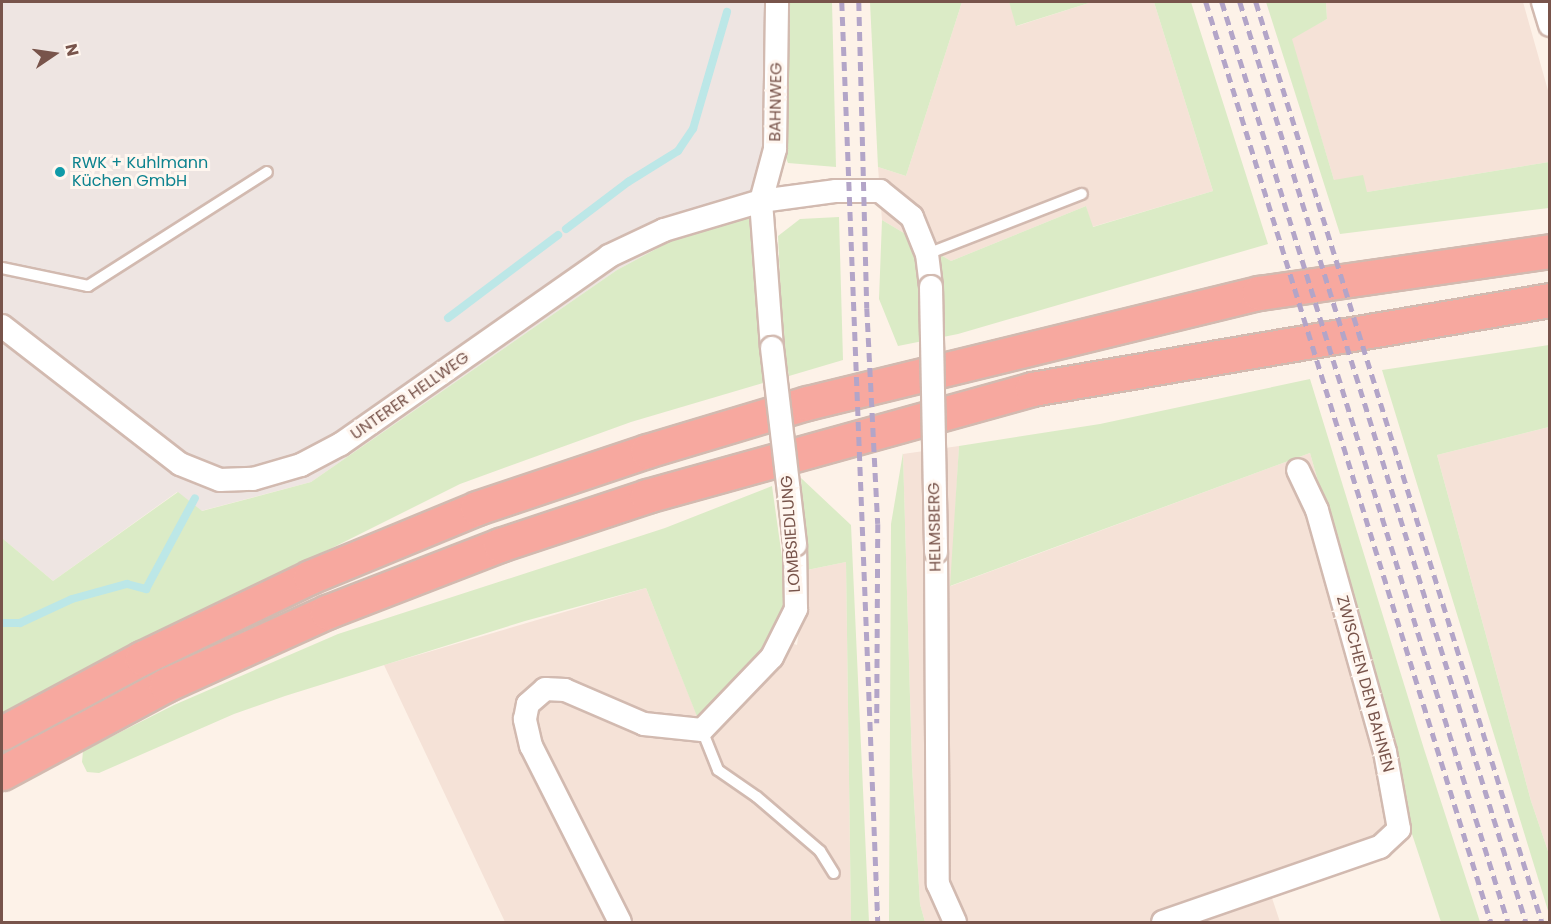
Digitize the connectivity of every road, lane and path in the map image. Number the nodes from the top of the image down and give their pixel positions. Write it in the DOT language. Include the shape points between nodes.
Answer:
graph roads {
  1 [pos="777,2"];
  2 [pos="1543,2"];
  3 [pos="1550,25"];
  4 [pos="267,172"];
  5 [pos="836,190"];
  6 [pos="1082,194"];
  7 [pos="761,201"];
  8 [pos="1550,251"];
  9 [pos="927,254"];
  10 [pos="2,268"];
  11 [pos="1550,300"];
  12 [pos="2,326"];
  13 [pos="1298,470"];
  14 [pos="702,730"];
  15 [pos="2,733"];
  16 [pos="2,773"];
  17 [pos="834,873"];
  18 [pos="620,922"];
  19 [pos="955,922"];
  20 [pos="1162,922"];
  1 -- 7 [label="street, BAHNWEG" via="775,149"];
  2 -- 3 [label="street"];
  4 -- 10 [label="lane" via="88,286"];
  5 -- 7 [label="street, UNTERER HELLWEG"];
  5 -- 9 [label="street, HELMSBERG" via="880,191 896,200 912,217"];
  6 -- 9 [label="lane"];
  7 -- 12 [label="street, UNTERER HELLWEG" via="664,230 609,256 341,444 301,465 253,479 220,480 180,464"];
  7 -- 14 [label="street, LOMBSIEDLUNG, bridge" via="772,348 795,544 796,609 772,657"];
  8 -- 15 [label="highway" via="1259,293 807,403 648,451 477,508 309,577 142,657"];
  9 -- 19 [label="street, HELMSBERG, bridge" via="931,287 936,552 938,884"];
  11 -- 16 [label="highway" via="1032,389 647,496 500,545 327,612 166,686"];
  13 -- 20 [label="street, ZWISCHEN DEN BAHNEN" via="1317,510 1343,602 1385,752 1399,829 1380,847"];
  14 -- 17 [label="lane" via="718,770 757,797 820,852"];
  14 -- 18 [label="street" via="644,724 565,690 545,689 528,704 525,719 531,746"];
}
